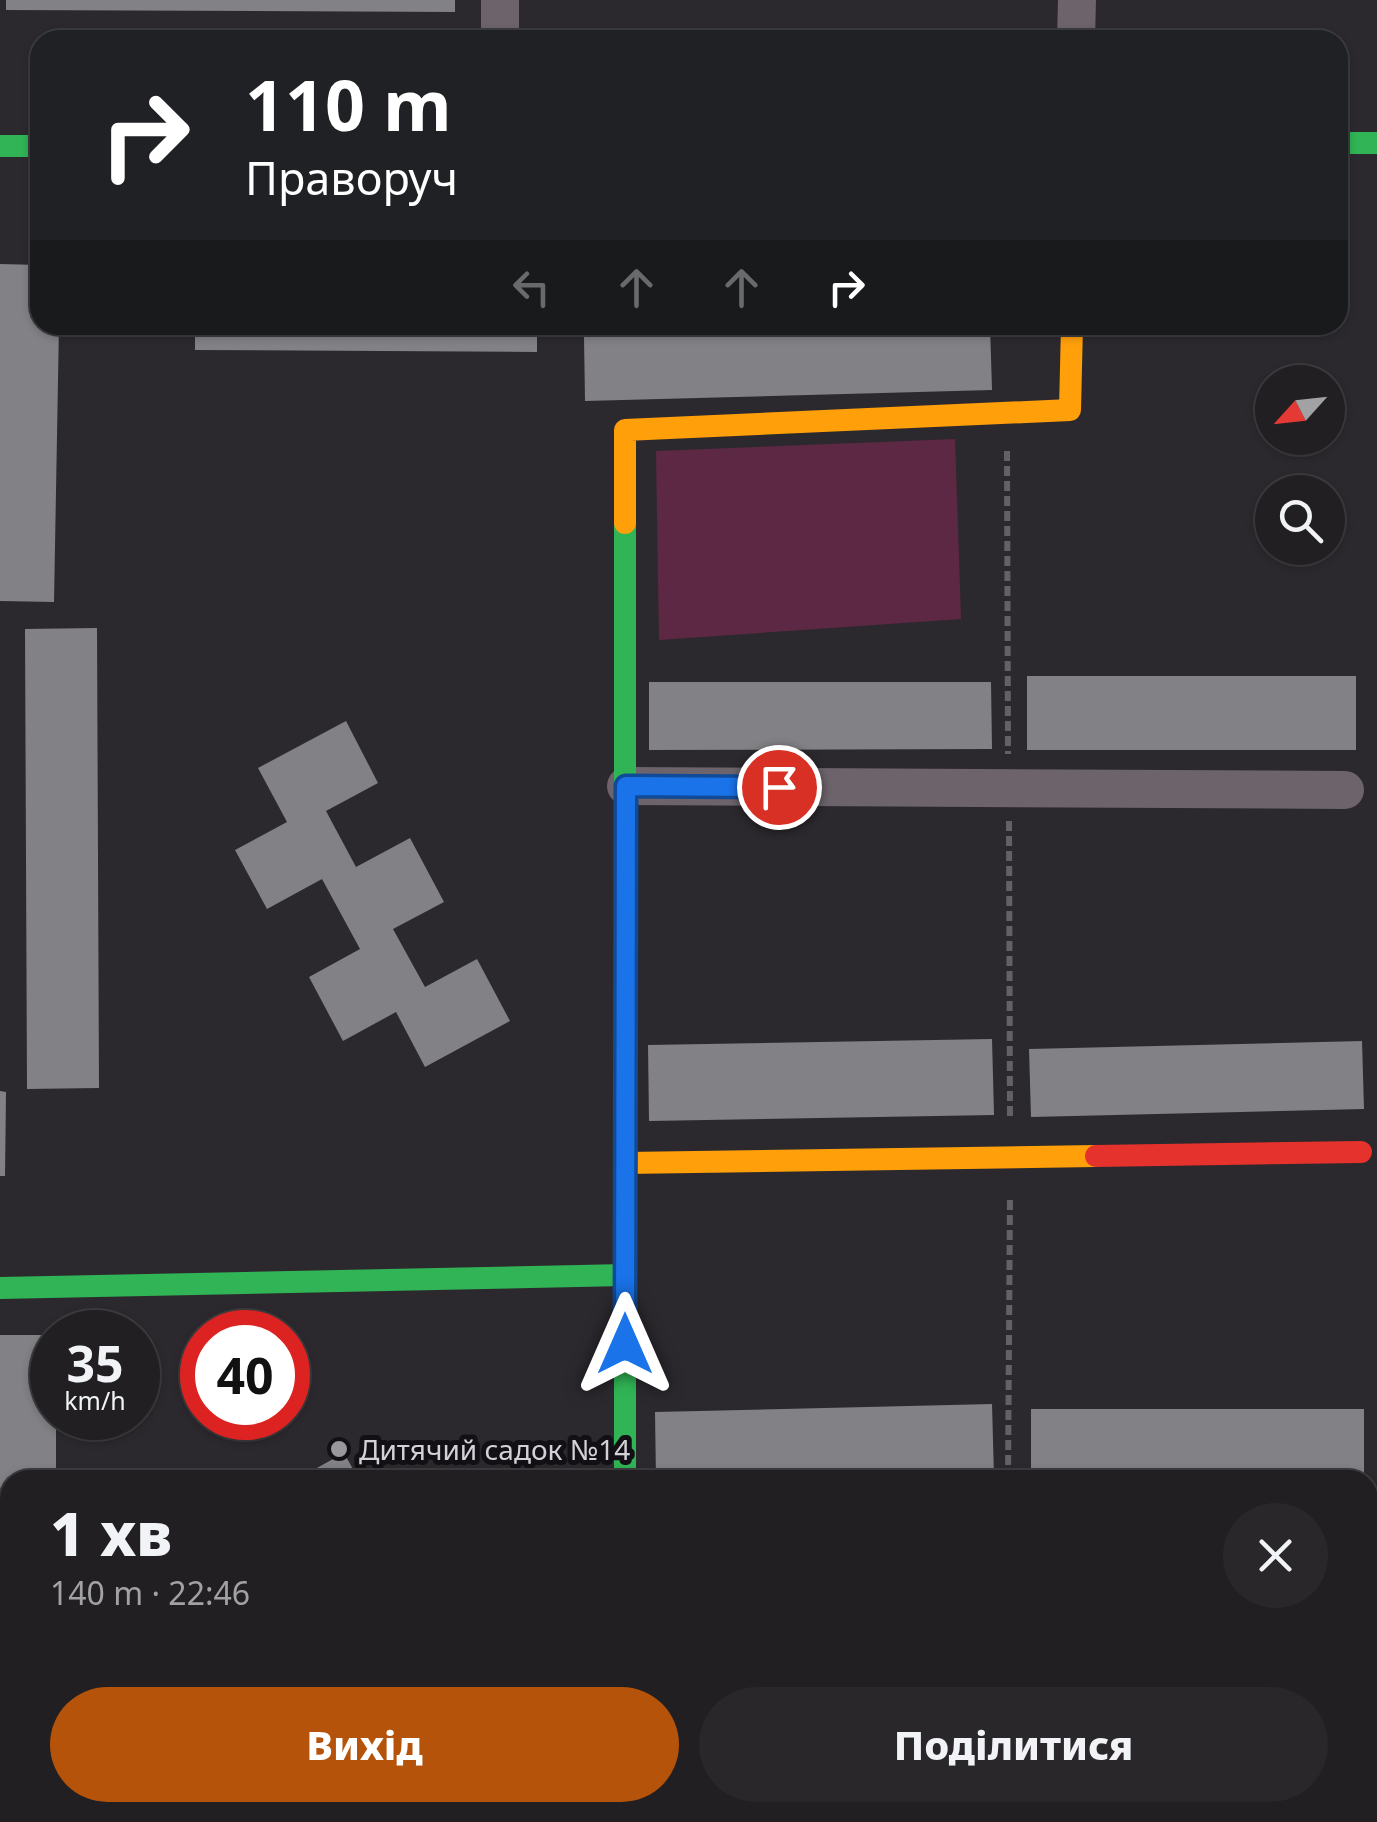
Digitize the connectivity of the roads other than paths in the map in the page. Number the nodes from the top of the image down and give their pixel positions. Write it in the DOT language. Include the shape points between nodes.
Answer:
graph roads {
  1 [pos="500,0"];
  2 [pos="1076,0"];
  3 [pos="500,30"];
  4 [pos="1076,30"];
  5 [pos="1348,143"];
  6 [pos="1377,143"];
  7 [pos="0,146"];
  8 [pos="30,146"];
  9 [pos="1072,335"];
  10 [pos="626,786"];
  11 [pos="1346,790"];
  12 [pos="1361,1152"];
  13 [pos="626,1163"];
  14 [pos="626,1275"];
  15 [pos="0,1288"];
  16 [pos="625,1470"];
  1 -- 3 [label="street"];
  2 -- 4 [label="street"];
  5 -- 6 [label="street"];
  7 -- 8 [label="street"];
  9 -- 10 [label="street" via="1070,410 626,430"];
  10 -- 11 [label="street"];
  10 -- 13 [label="street"];
  12 -- 13 [label="street"];
  13 -- 14 [label="street"];
  14 -- 15 [label="street"];
  14 -- 16 [label="street"];
}
